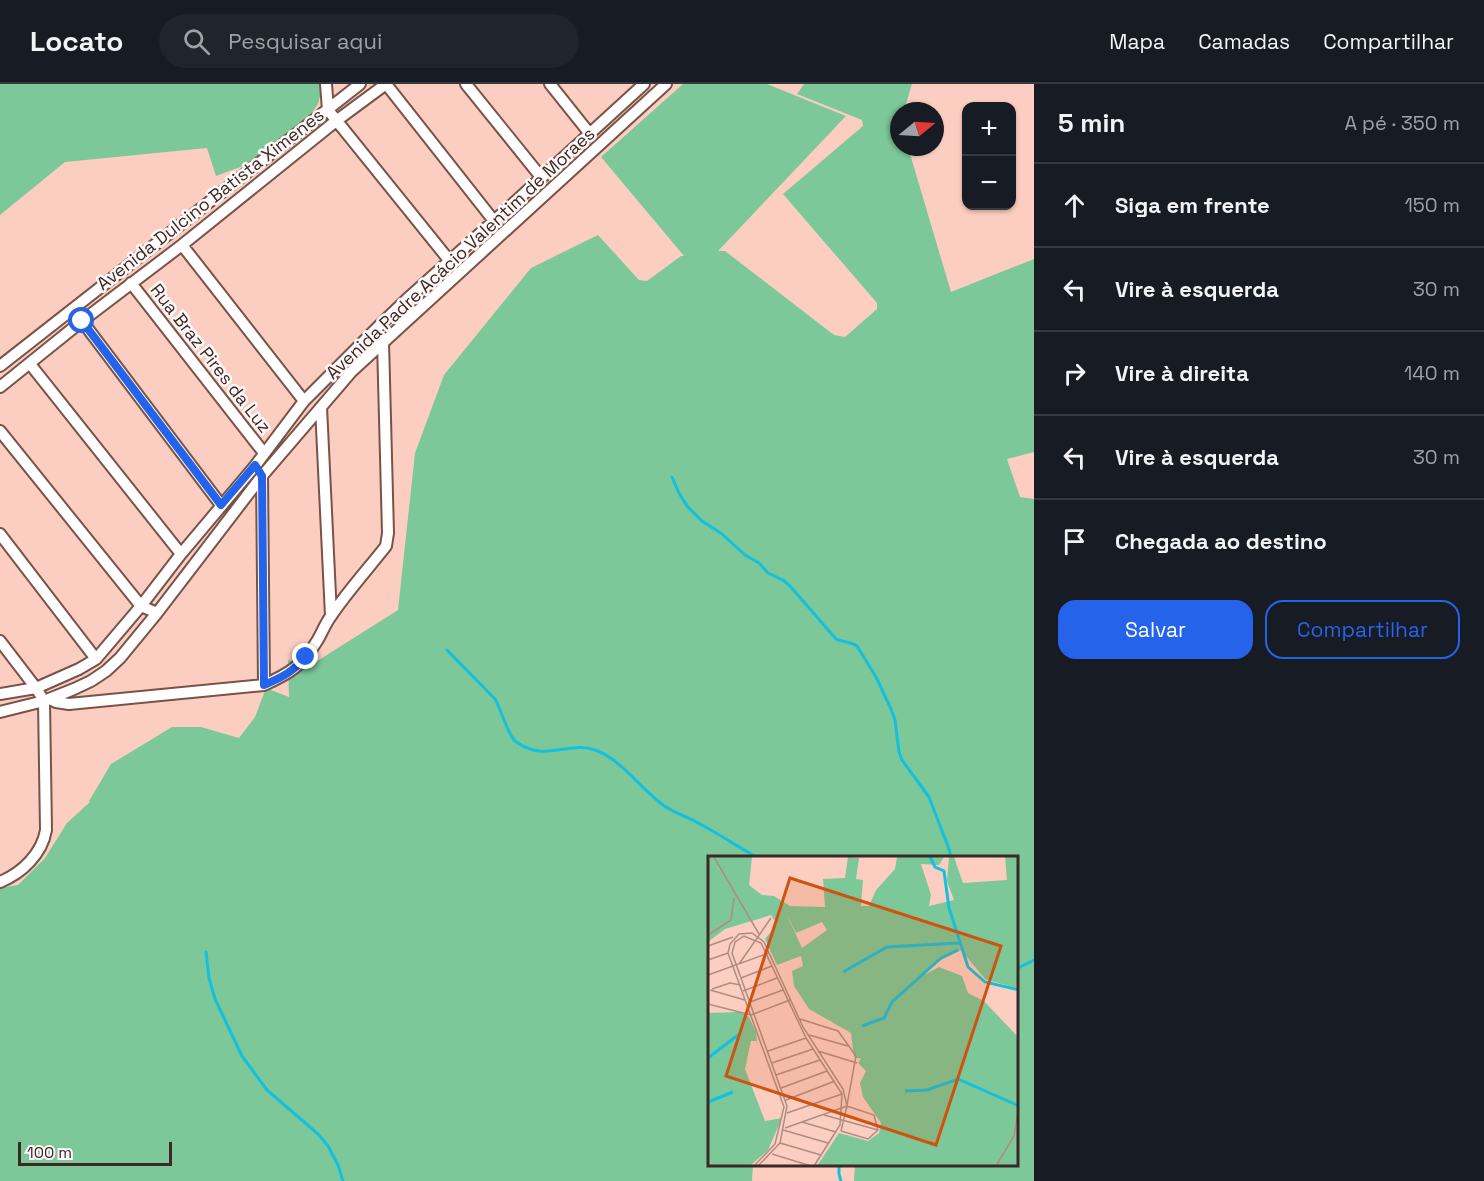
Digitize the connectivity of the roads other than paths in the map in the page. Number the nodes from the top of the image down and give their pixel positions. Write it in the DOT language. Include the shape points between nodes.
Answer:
graph roads {
  1 [pos="326,84"];
  2 [pos="360,84"];
  3 [pos="386,84"];
  4 [pos="466,84"];
  5 [pos="550,84"];
  6 [pos="666,84"];
  7 [pos="637,86"];
  8 [pos="647,102"];
  9 [pos="328,110"];
  10 [pos="336,121"];
  11 [pos="590,134"];
  12 [pos="541,177"];
  13 [pos="494,221"];
  14 [pos="182,245"];
  15 [pos="450,261"];
  16 [pos="459,272"];
  17 [pos="131,283"];
  18 [pos="82,321"];
  19 [pos="383,342"];
  20 [pos="344,361"];
  21 [pos="30,364"];
  22 [pos="0,366"];
  23 [pos="352,371"];
  24 [pos="0,387"];
  25 [pos="304,401"];
  26 [pos="321,407"];
  27 [pos="0,431"];
  28 [pos="264,453"];
  29 [pos="255,465"];
  30 [pos="262,476"];
  31 [pos="221,505"];
  32 [pos="0,534"];
  33 [pos="181,554"];
  34 [pos="141,606"];
  35 [pos="157,613"];
  36 [pos="331,616"];
  37 [pos="0,641"];
  38 [pos="96,659"];
  39 [pos="264,685"];
  40 [pos="36,688"];
  41 [pos="0,694"];
  42 [pos="47,700"];
  43 [pos="0,712"];
  44 [pos="0,882"];
  1 -- 9 [label="street"];
  2 -- 9 [label="street, Avenida Dulcino Batista Ximenes"];
  3 -- 10 [label="street, Avenida Dulcino Batista Ximenes"];
  3 -- 13 [label="street"];
  4 -- 12 [label="street"];
  5 -- 11 [label="street"];
  6 -- 8 [label="street, Avenida Padre Acácio Valentim de Moraes"];
  7 -- 8 [label="street"];
  7 -- 11 [label="street, Avenida Padre Acácio Valentim de Moraes"];
  8 -- 16 [label="street, Avenida Padre Acácio Valentim de Moraes"];
  9 -- 10 [label="street"];
  9 -- 22 [label="street, Avenida Dulcino Batista Ximenes"];
  10 -- 14 [label="street, Avenida Dulcino Batista Ximenes"];
  10 -- 15 [label="street"];
  11 -- 12 [label="street, Avenida Padre Acácio Valentim de Moraes"];
  12 -- 13 [label="street, Avenida Padre Acácio Valentim de Moraes"];
  13 -- 15 [label="street, Avenida Padre Acácio Valentim de Moraes"];
  14 -- 17 [label="street, Avenida Dulcino Batista Ximenes"];
  14 -- 25 [label="street"];
  15 -- 16 [label="street"];
  15 -- 20 [label="street, Avenida Padre Acácio Valentim de Moraes"];
  16 -- 19 [label="street, Avenida Padre Acácio Valentim de Moraes"];
  17 -- 18 [label="street, Avenida Dulcino Batista Ximenes"];
  17 -- 28 [label="street, Rua Braz Pires da Luz"];
  18 -- 21 [label="street, Avenida Dulcino Batista Ximenes"];
  18 -- 31 [label="street"];
  19 -- 23 [label="street, Avenida Padre Acácio Valentim de Moraes"];
  19 -- 36 [label="street" via="386,546"];
  20 -- 23 [label="street"];
  20 -- 25 [label="street, Avenida Padre Acácio Valentim de Moraes"];
  21 -- 24 [label="street, Avenida Dulcino Batista Ximenes"];
  21 -- 33 [label="street"];
  23 -- 26 [label="street, Avenida Padre Acácio Valentim de Moraes"];
  25 -- 28 [label="street, Avenida Padre Acácio Valentim de Moraes"];
  26 -- 30 [label="street, Avenida Padre Acácio Valentim de Moraes"];
  26 -- 36 [label="street"];
  27 -- 34 [label="street"];
  28 -- 29 [label="street, Avenida Padre Acácio Valentim de Moraes"];
  29 -- 30 [label="street"];
  29 -- 31 [label="street, Avenida Padre Acácio Valentim de Moraes"];
  30 -- 35 [label="street, Avenida Padre Acácio Valentim de Moraes"];
  30 -- 39 [label="street"];
  31 -- 33 [label="street, Avenida Padre Acácio Valentim de Moraes"];
  32 -- 38 [label="street"];
  33 -- 34 [label="street, Avenida Padre Acácio Valentim de Moraes"];
  34 -- 35 [label="street"];
  34 -- 38 [label="street, Avenida Padre Acácio Valentim de Moraes"];
  35 -- 42 [label="street, Avenida Padre Acácio Valentim de Moraes" via="106,671"];
  36 -- 39 [label="street" via="295,669"];
  37 -- 40 [label="street"];
  38 -- 40 [label="street, Avenida Padre Acácio Valentim de Moraes"];
  39 -- 42 [label="street" via="69,704"];
  40 -- 41 [label="street, Avenida Padre Acácio Valentim de Moraes"];
  40 -- 42 [label="street"];
  42 -- 43 [label="street, Avenida Padre Acácio Valentim de Moraes"];
  42 -- 44 [label="street" via="45,840 23,868"];
}
